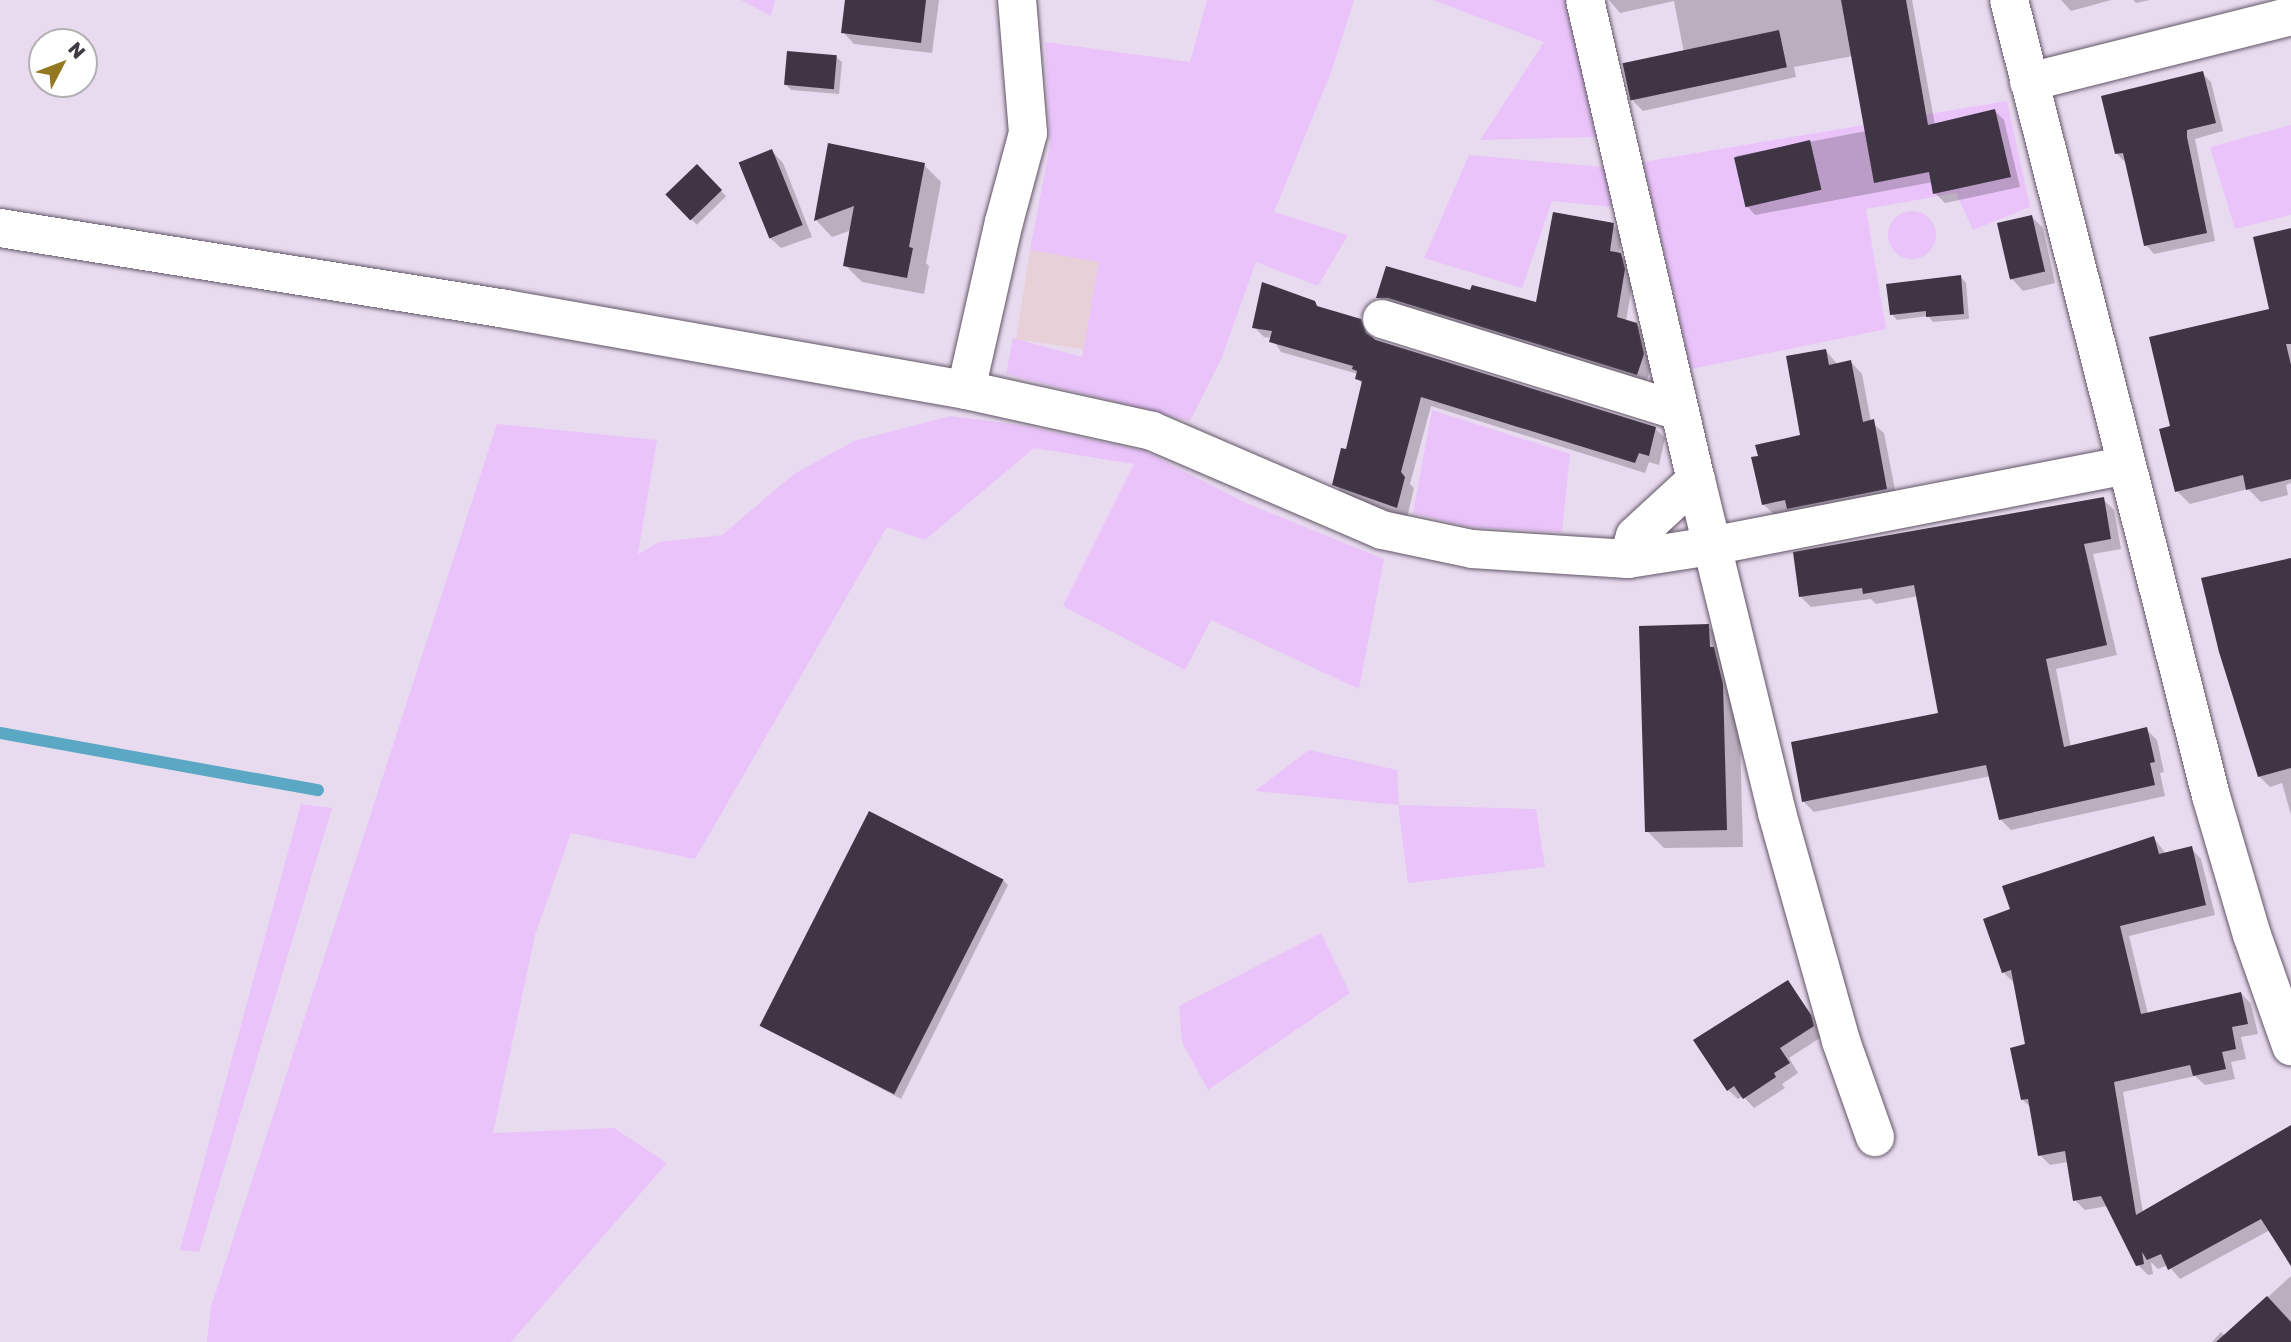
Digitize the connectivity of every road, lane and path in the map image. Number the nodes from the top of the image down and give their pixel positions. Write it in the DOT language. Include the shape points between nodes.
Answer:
graph roads {
  1 [pos="1017,0"];
  2 [pos="1585,0"];
  3 [pos="2008,0"];
  4 [pos="2291,16"];
  5 [pos="2029,82"];
  6 [pos="0,228"];
  7 [pos="1382,319"];
  8 [pos="966,390"];
  9 [pos="1679,411"];
  10 [pos="2126,465"];
  11 [pos="1696,481"];
  12 [pos="1711,546"];
  13 [pos="1628,559"];
  14 [pos="2291,1046"];
  15 [pos="1875,1137"];
  1 -- 8 [label="street" via="1028,133"];
  2 -- 9 [label="street"];
  3 -- 5 [label="street"];
  4 -- 5 [label="street"];
  5 -- 10 [label="street"];
  6 -- 8 [label="street" via="492,306"];
  7 -- 9 [label="street"];
  8 -- 13 [label="street" via="1152,431 1382,530 1472,549"];
  9 -- 11 [label="street"];
  10 -- 12 [label="street"];
  10 -- 14 [label="street" via="2211,796"];
  11 -- 12 [label="street"];
  11 -- 13 [label="street" via="1635,536"];
  12 -- 13 [label="street"];
  12 -- 15 [label="street" via="1781,827 1857,1093"];
}
